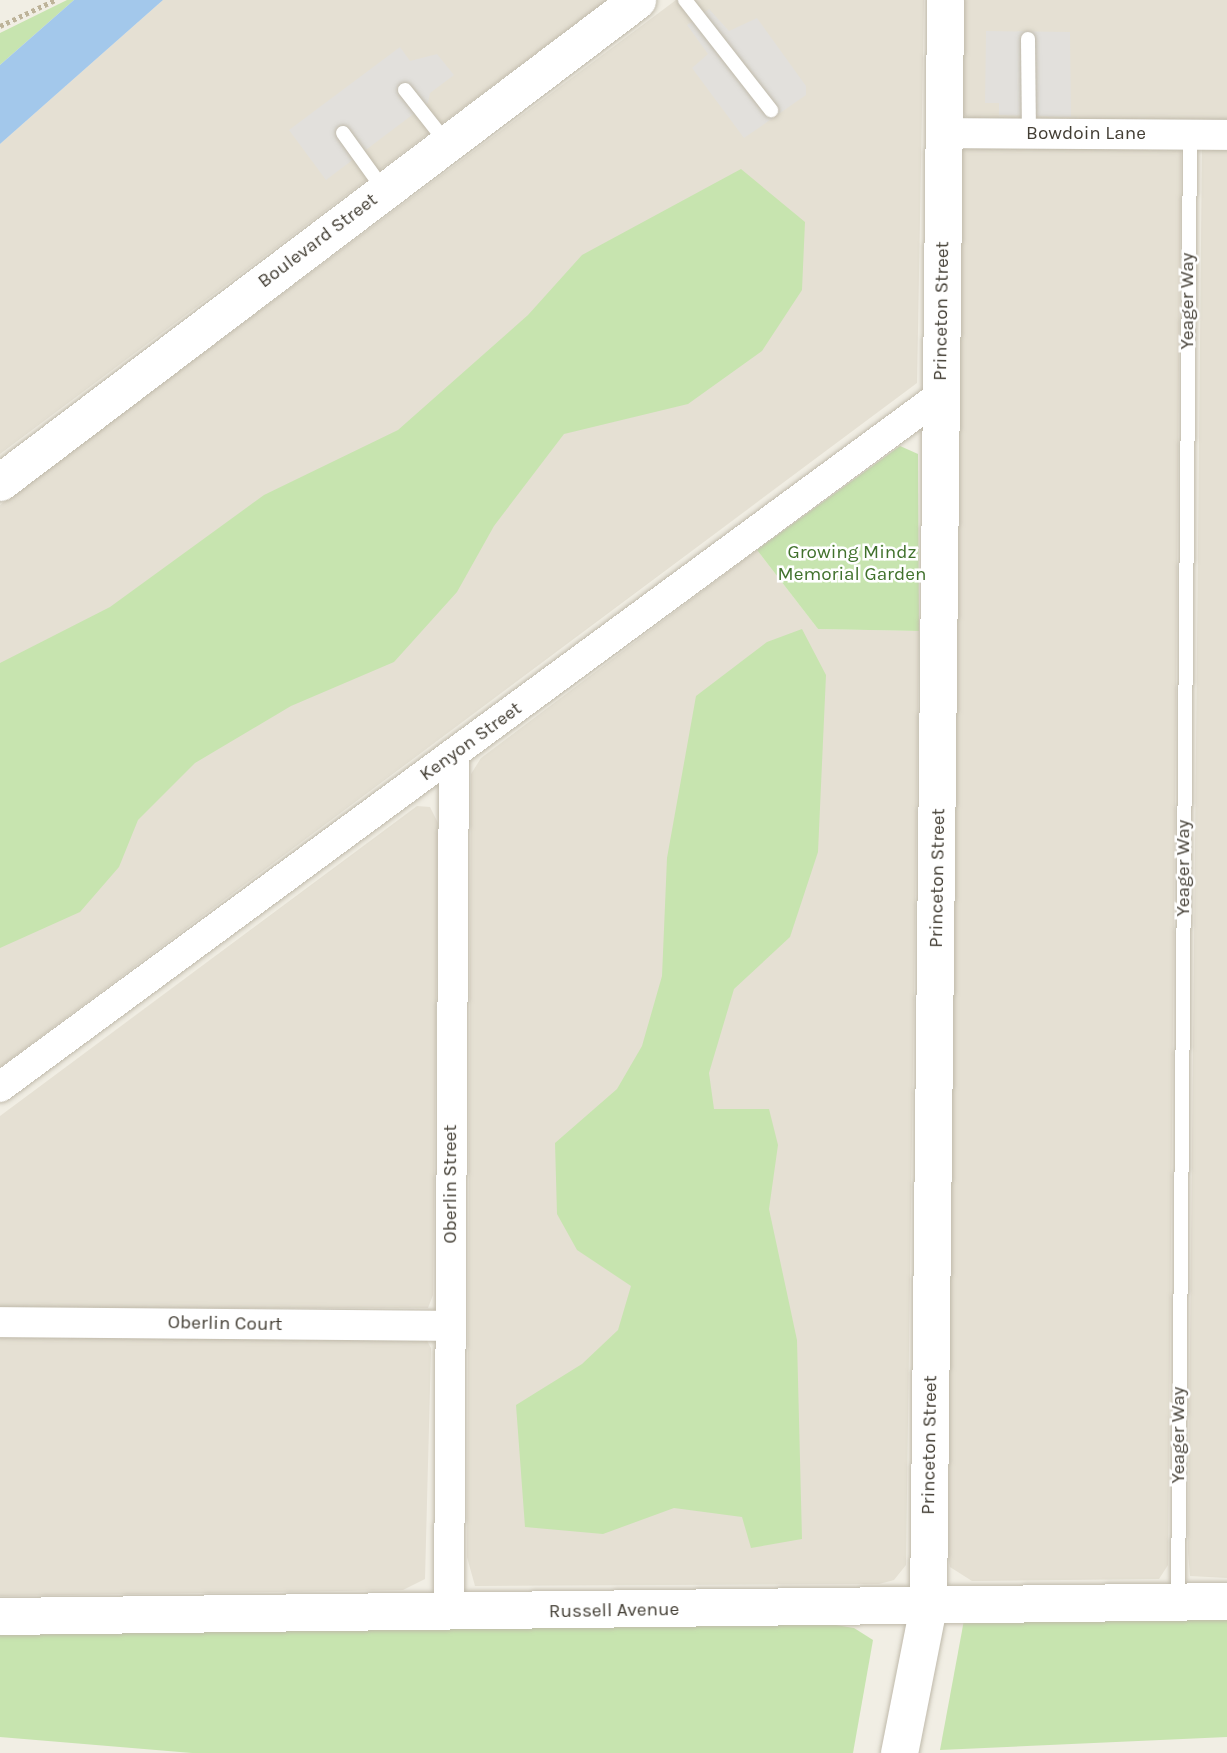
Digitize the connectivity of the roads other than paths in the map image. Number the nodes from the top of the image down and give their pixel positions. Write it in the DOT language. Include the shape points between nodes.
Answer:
graph roads {
  1 [pos="636,0"];
  2 [pos="685,0"];
  3 [pos="944,0"];
  4 [pos="1028,39"];
  5 [pos="405,90"];
  6 [pos="771,110"];
  7 [pos="343,133"];
  8 [pos="944,133"];
  9 [pos="1029,133"];
  10 [pos="1190,134"];
  11 [pos="1227,135"];
  12 [pos="447,143"];
  13 [pos="384,191"];
  14 [pos="941,395"];
  15 [pos="0,482"];
  16 [pos="454,754"];
  17 [pos="0,1087"];
  18 [pos="0,1321"];
  19 [pos="450,1326"];
  20 [pos="1227,1601"];
  21 [pos="1178,1602"];
  22 [pos="928,1606"];
  23 [pos="449,1613"];
  24 [pos="0,1616"];
  25 [pos="899,1753"];
  1 -- 12 [label="street, Boulevard Street"];
  2 -- 6 [label="lane"];
  3 -- 8 [label="street, Princeton Street"];
  4 -- 9 [label="lane"];
  5 -- 12 [label="lane"];
  7 -- 13 [label="lane"];
  8 -- 9 [label="street, Bowdoin Lane"];
  8 -- 14 [label="street, Princeton Street"];
  9 -- 10 [label="street, Bowdoin Lane"];
  10 -- 11 [label="street, Bowdoin Lane"];
  10 -- 21 [label="lane, Yeager Way"];
  12 -- 13 [label="street, Boulevard Street"];
  13 -- 15 [label="street, Boulevard Street"];
  14 -- 16 [label="street, Kenyon Street"];
  14 -- 22 [label="street, Princeton Street"];
  16 -- 17 [label="street, Kenyon Street"];
  16 -- 19 [label="street, Oberlin Street"];
  18 -- 19 [label="street, Oberlin Court"];
  19 -- 23 [label="street, Oberlin Street"];
  20 -- 21 [label="street, Russell Avenue"];
  21 -- 22 [label="street, Russell Avenue"];
  22 -- 23 [label="street, Russell Avenue"];
  22 -- 25 [label="street, Princeton Street"];
  23 -- 24 [label="street, Russell Avenue"];
}
